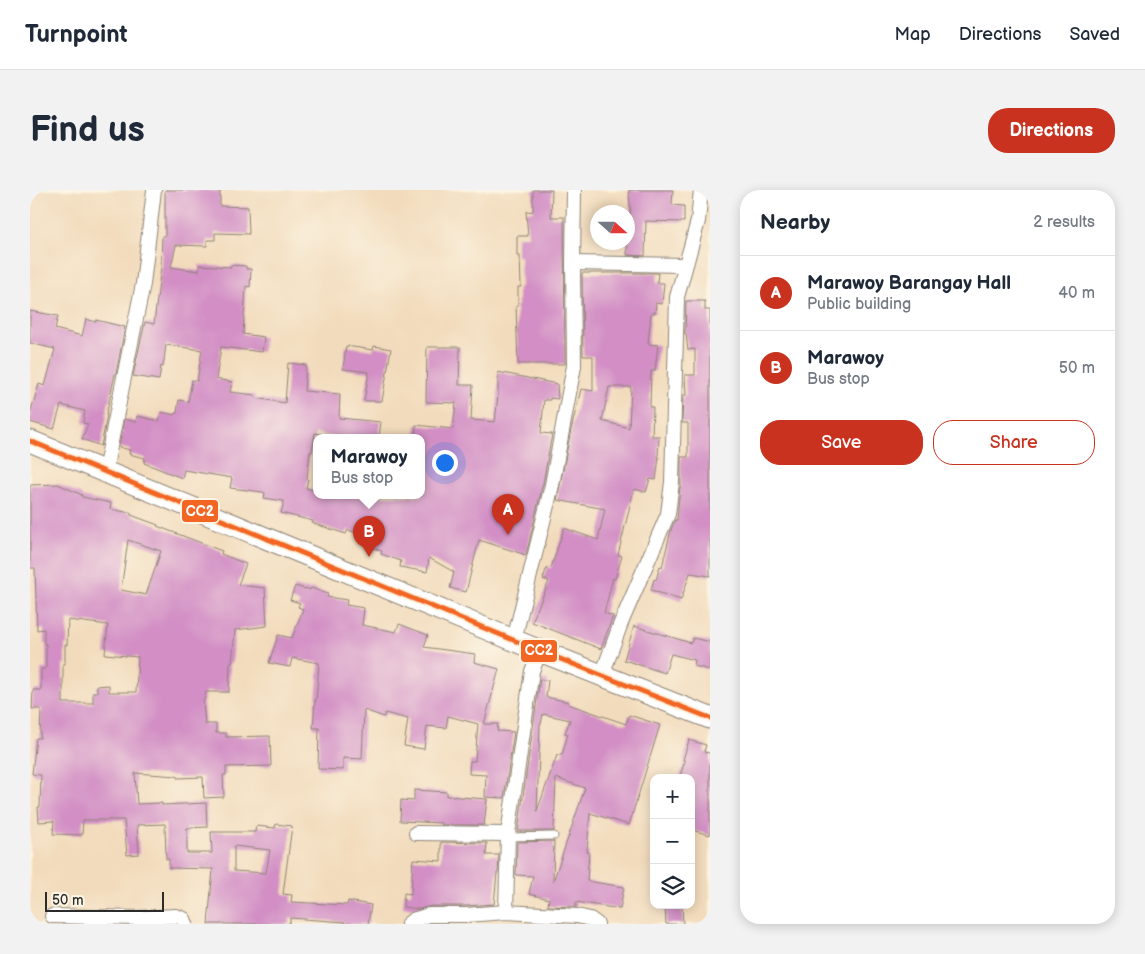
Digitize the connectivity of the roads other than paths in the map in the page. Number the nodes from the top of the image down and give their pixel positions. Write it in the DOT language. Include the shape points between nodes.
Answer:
graph roads {
  1 [pos="154,190"];
  2 [pos="574,190"];
  3 [pos="701,190"];
  4 [pos="573,263"];
  5 [pos="685,265"];
  6 [pos="30,441"];
  7 [pos="104,471"];
  8 [pos="514,640"];
  9 [pos="540,651"];
  10 [pos="602,675"];
  11 [pos="710,718"];
  12 [pos="416,833"];
  13 [pos="508,835"];
  14 [pos="554,836"];
  15 [pos="52,916"];
  16 [pos="513,916"];
  17 [pos="466,920"];
  18 [pos="186,924"];
  19 [pos="408,924"];
  20 [pos="597,924"];
  1 -- 7 [label="street" via="143,284"];
  2 -- 4 [label="street"];
  3 -- 5 [label="street" via="698,221"];
  4 -- 5 [label="street"];
  4 -- 8 [label="street" via="574,366 552,485"];
  5 -- 10 [label="street" via="676,297 672,482 668,514 621,622"];
  6 -- 7 [label="main road"];
  7 -- 8 [label="main road"];
  8 -- 9 [label="main road"];
  9 -- 10 [label="main road"];
  9 -- 13 [label="street" via="532,671"];
  10 -- 11 [label="main road"];
  12 -- 13 [label="street"];
  13 -- 14 [label="lane"];
  13 -- 16 [label="street"];
  15 -- 18 [label="street" via="176,916 184,919"];
  16 -- 17 [label="street"];
  16 -- 20 [label="street" via="577,916"];
  17 -- 19 [label="street" via="429,915"];
}
